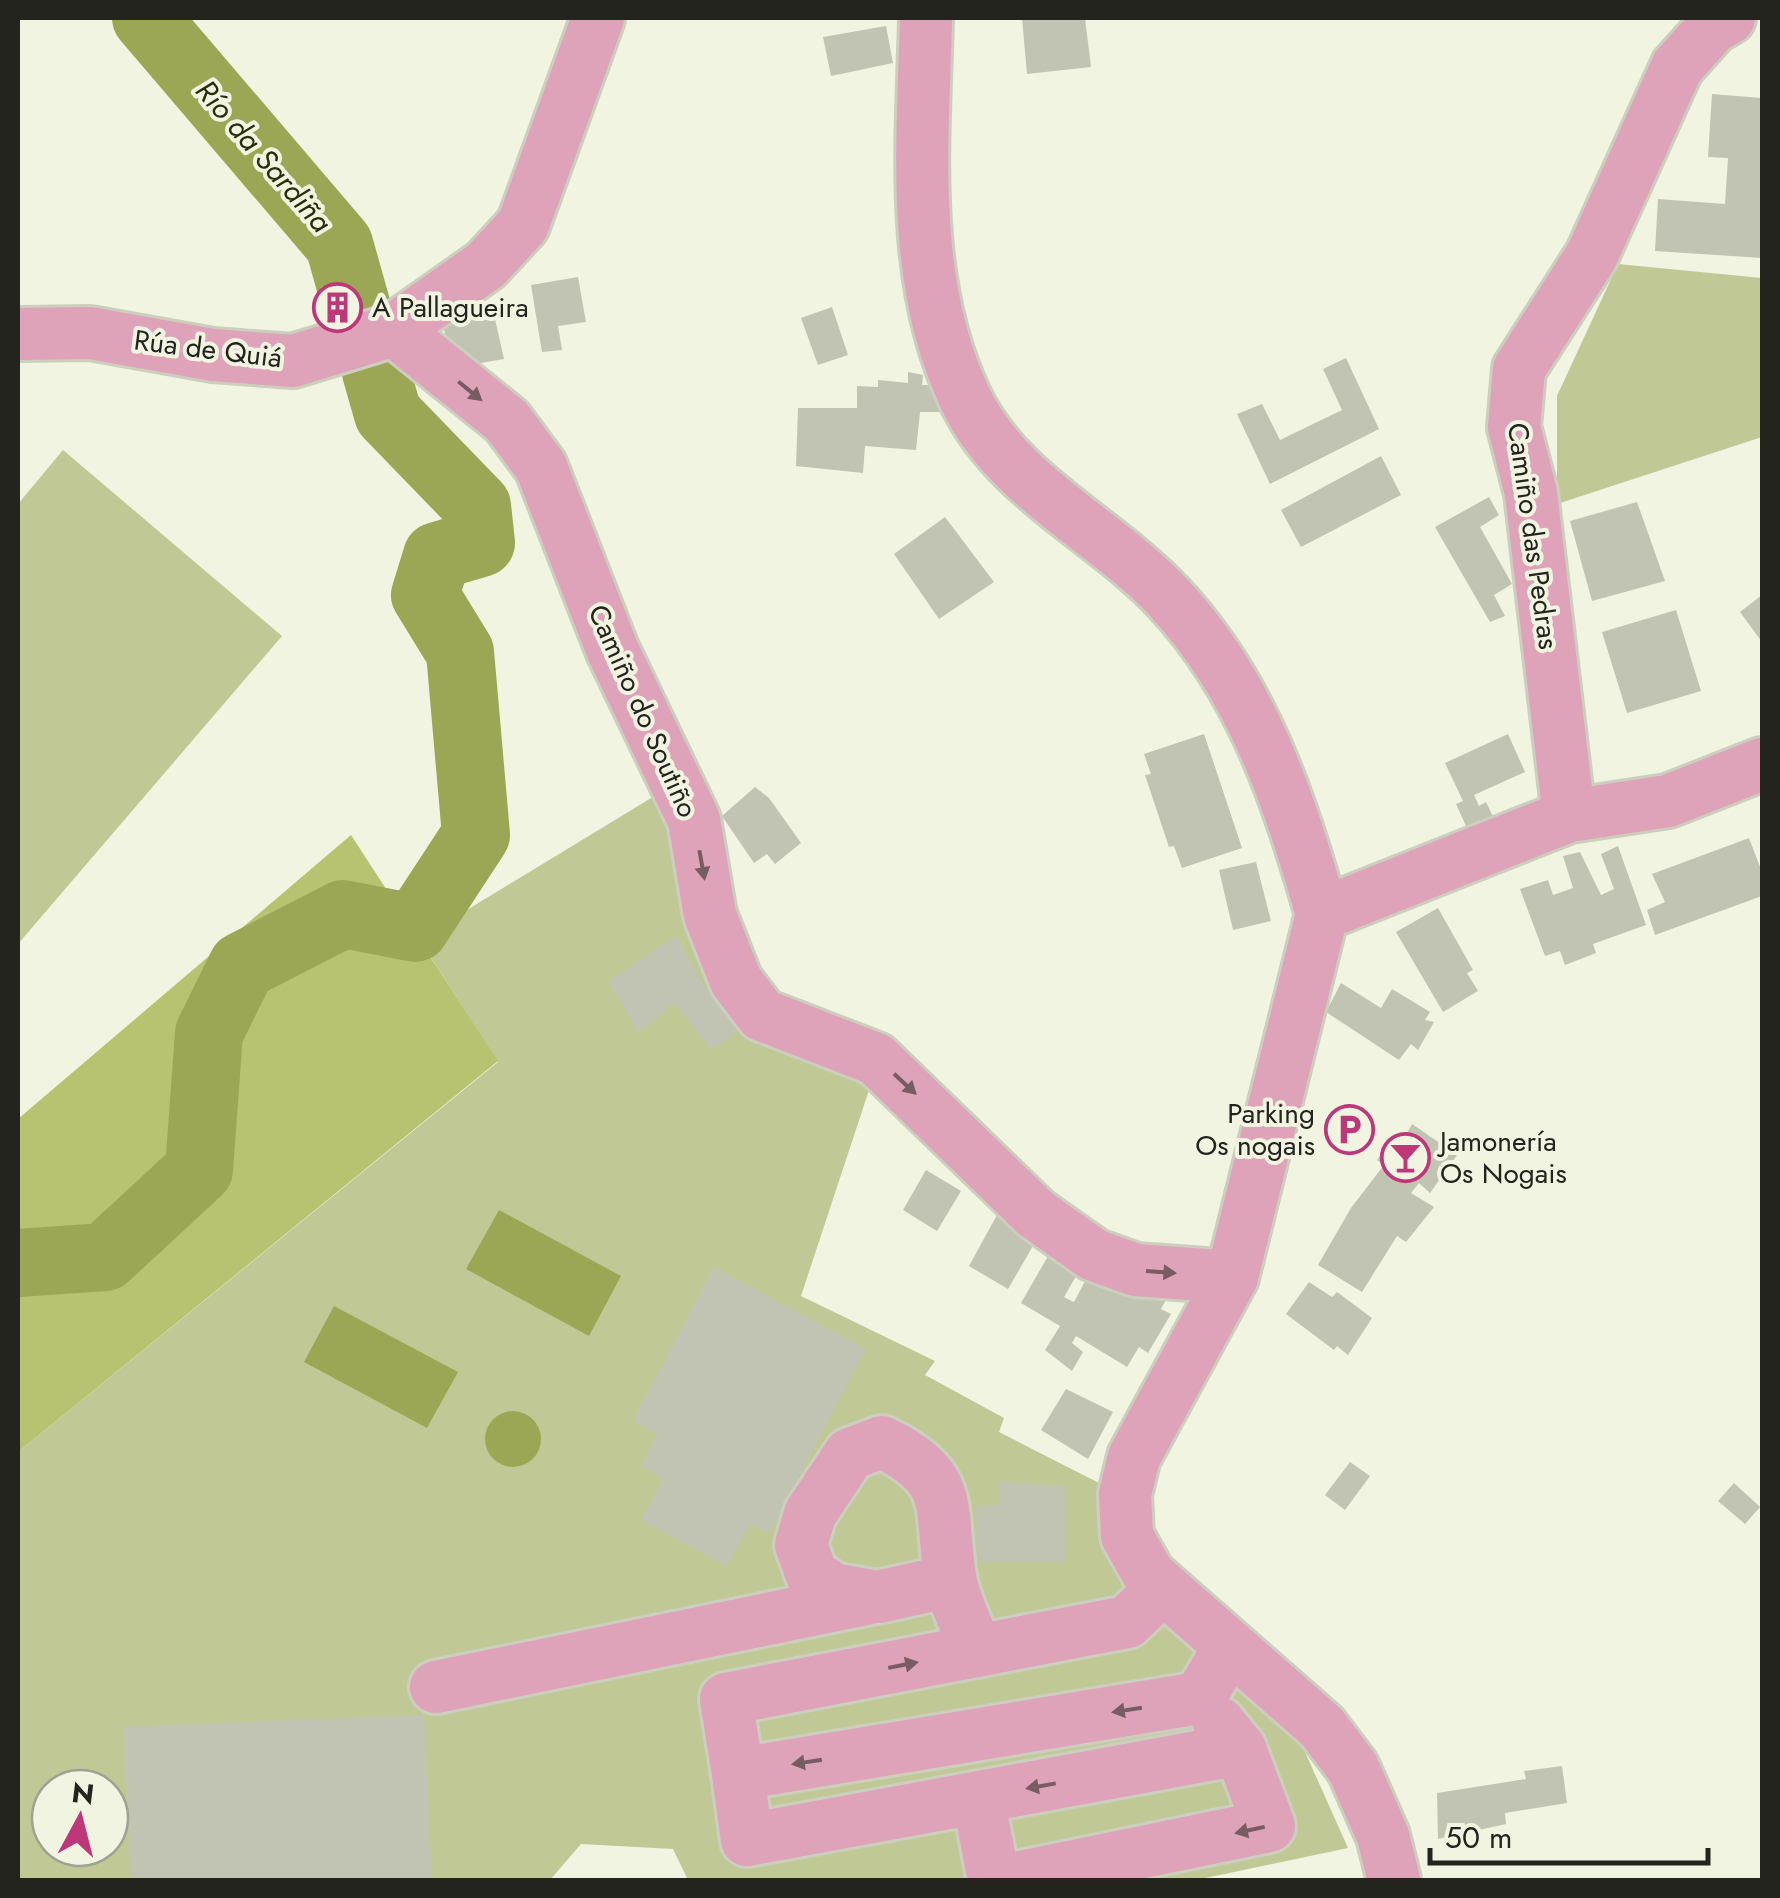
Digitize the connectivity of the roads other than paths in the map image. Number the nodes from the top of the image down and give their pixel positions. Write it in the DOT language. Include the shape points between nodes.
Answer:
graph roads {
  1 [pos="598,18"];
  2 [pos="926,18"];
  3 [pos="1729,18"];
  4 [pos="394,330"];
  5 [pos="18,334"];
  6 [pos="1762,764"];
  7 [pos="1569,816"];
  8 [pos="1322,914"];
  9 [pos="1232,1278"];
  10 [pos="950,1582"];
  11 [pos="1163,1588"];
  12 [pos="878,1597"];
  13 [pos="1230,1647"];
  14 [pos="977,1651"];
  15 [pos="436,1687"];
  16 [pos="1199,1698"];
  17 [pos="1240,1749"];
  18 [pos="738,1774"];
  19 [pos="978,1798"];
  20 [pos="994,1880"];
  21 [pos="1007,1880"];
  22 [pos="1394,1880"];
  1 -- 4 [label="street, Rúa de Quiá" via="523,225 486,265"];
  2 -- 8 [label="street" via="922,222 938,324 966,400 1001,450 1070,517 1167,595 1208,645 1250,710 1292,806"];
  3 -- 7 [label="street, Camiño das Pedras" via="1677,67 1592,255 1518,369 1514,427 1531,494"];
  4 -- 5 [label="street, Rúa de Quiá" via="292,361 90,333"];
  4 -- 9 [label="street, Camiño do Soutiño, one-way" via="507,421 541,467 612,649 694,820 710,915 736,982 762,1014 876,1058 1036,1214 1094,1255 1136,1270"];
  6 -- 7 [label="street" via="1668,801"];
  7 -- 8 [label="street"];
  8 -- 9 [label="street"];
  9 -- 11 [label="street" via="1154,1417 1125,1494 1128,1536"];
  10 -- 12 [label="street"];
  10 -- 12 [label="street" via="943,1497 920,1461 882,1442 850,1454 810,1514 801,1545 812,1575 833,1589"];
  10 -- 14 [label="street"];
  11 -- 13 [label="street"];
  11 -- 14 [label="street" via="1127,1622"];
  12 -- 15 [label="street"];
  13 -- 16 [label="street"];
  13 -- 22 [label="street" via="1322,1728 1353,1768"];
  18 -- 14 [label="street, one-way" via="726,1699"];
  16 -- 17 [label="street"];
  16 -- 18 [label="street, one-way"];
  17 -- 19 [label="street, one-way"];
  17 -- 21 [label="street, one-way" via="1269,1826"];
  18 -- 19 [label="street" via="748,1840"];
  19 -- 20 [label="street"];
}
